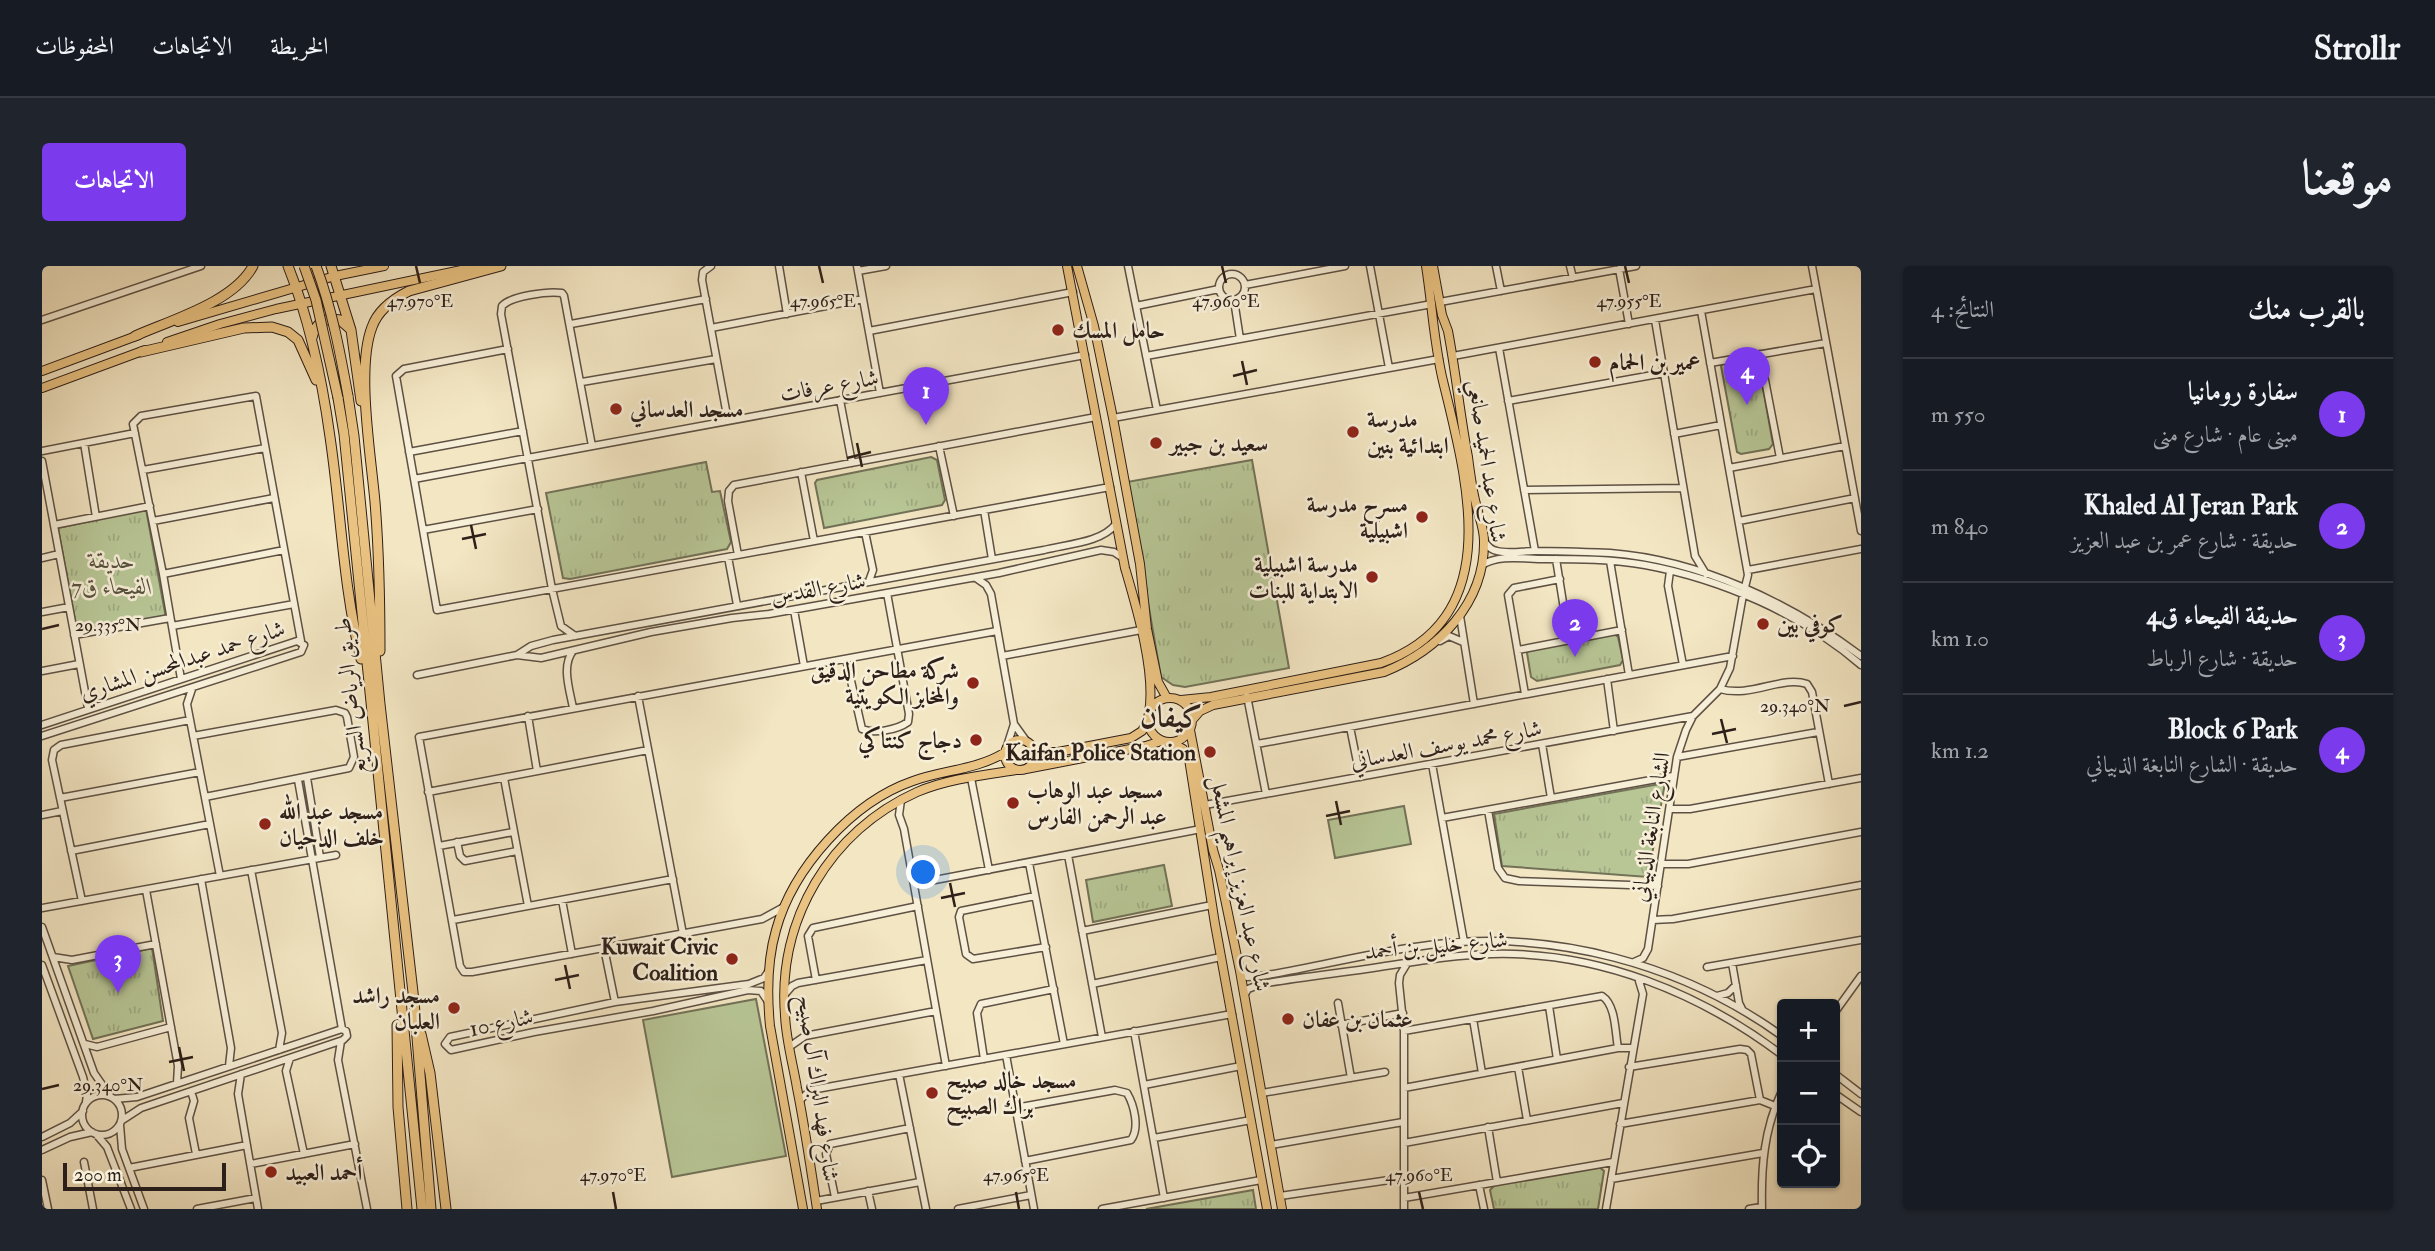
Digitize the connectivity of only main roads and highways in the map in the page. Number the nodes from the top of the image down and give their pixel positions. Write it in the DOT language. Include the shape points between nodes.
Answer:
graph roads {
  1 [pos="253,266"];
  2 [pos="288,266"];
  3 [pos="304,266"];
  4 [pos="316,266"];
  5 [pos="331,266"];
  6 [pos="384,266"];
  7 [pos="480,266"];
  8 [pos="501,266"];
  9 [pos="1067,266"];
  10 [pos="1077,266"];
  11 [pos="1426,266"];
  12 [pos="1433,266"];
  13 [pos="335,276"];
  14 [pos="297,287"];
  15 [pos="341,295"];
  16 [pos="1436,303"];
  17 [pos="302,304"];
  18 [pos="1094,326"];
  19 [pos="1080,329"];
  20 [pos="351,330"];
  21 [pos="1448,331"];
  22 [pos="1435,334"];
  23 [pos="135,336"];
  24 [pos="312,339"];
  25 [pos="141,352"];
  26 [pos="42,371"];
  27 [pos="1457,380"];
  28 [pos="1443,383"];
  29 [pos="42,388"];
  30 [pos="323,396"];
  31 [pos="343,397"];
  32 [pos="1116,436"];
  33 [pos="369,437"];
  34 [pos="1101,440"];
  35 [pos="1119,453"];
  36 [pos="1104,456"];
  37 [pos="1482,526"];
  38 [pos="1469,528"];
  39 [pos="1140,564"];
  40 [pos="1125,568"];
  41 [pos="1462,581"];
  42 [pos="1478,584"];
  43 [pos="368,691"];
  44 [pos="1247,694"];
  45 [pos="1167,698"];
  46 [pos="1181,700"];
  47 [pos="380,704"];
  48 [pos="1148,716"];
  49 [pos="1193,719"];
  50 [pos="1191,730"];
  51 [pos="1161,741"];
  52 [pos="1172,743"];
  53 [pos="1030,745"];
  54 [pos="1006,750"];
  55 [pos="1026,769"];
  56 [pos="1016,771"];
  57 [pos="859,811"];
  58 [pos="870,821"];
  59 [pos="1219,870"];
  60 [pos="1206,873"];
  61 [pos="794,889"];
  62 [pos="808,894"];
  63 [pos="1230,920"];
  64 [pos="1215,924"];
  65 [pos="1233,938"];
  66 [pos="774,942"];
  67 [pos="1218,942"];
  68 [pos="788,944"];
  69 [pos="771,958"];
  70 [pos="785,966"];
  71 [pos="398,996"];
  72 [pos="414,1001"];
  73 [pos="1250,1026"];
  74 [pos="1234,1028"];
  75 [pos="1253,1045"];
  76 [pos="1238,1050"];
  77 [pos="805,1131"];
  78 [pos="790,1133"];
  79 [pos="807,1149"];
  80 [pos="793,1152"];
  81 [pos="817,1205"];
  82 [pos="407,1209"];
  83 [pos="422,1209"];
  84 [pos="432,1209"];
  85 [pos="446,1209"];
  86 [pos="803,1209"];
  87 [pos="1267,1209"];
  88 [pos="1282,1209"];
  1 -- 23 [label="highway" via="243,281 220,298"];
  2 -- 14 [label="highway"];
  3 -- 31 [label="highway, طريق الرياض السريع, bridge"];
  4 -- 31 [label="highway, طريق الرياض السريع, bridge" via="337,335"];
  5 -- 13 [label="highway"];
  6 -- 13 [label="main road"];
  7 -- 15 [label="main road"];
  8 -- 33 [label="highway" via="409,291 376,317 365,365"];
  9 -- 19 [label="main road"];
  10 -- 18 [label="main road"];
  11 -- 16 [label="main road, شارع عبد الحميد صانعي"];
  12 -- 16 [label="main road, شارع عبد الحميد صانعي"];
  13 -- 14 [label="main road"];
  13 -- 15 [label="highway"];
  14 -- 17 [label="highway"];
  14 -- 23 [label="main road"];
  15 -- 17 [label="main road"];
  15 -- 20 [label="highway"];
  16 -- 21 [label="main road, شارع عبد الحميد صانعي"];
  16 -- 22 [label="main road, شارع عبد الحميد صانعي"];
  17 -- 24 [label="highway"];
  17 -- 25 [label="main road" via="220,324"];
  18 -- 19 [label="main road" via="1086,323"];
  18 -- 32 [label="main road"];
  19 -- 34 [label="main road"];
  20 -- 24 [label="highway" via="332,318 317,325"];
  20 -- 33 [label="highway"];
  21 -- 22 [label="main road" via="1440,327"];
  21 -- 27 [label="main road, شارع عبد الحميد صانعي"];
  22 -- 28 [label="main road, شارع عبد الحميد صانعي"];
  23 -- 26 [label="main road"];
  24 -- 30 [label="highway"];
  25 -- 29 [label="main road"];
  25 -- 30 [label="highway" via="244,328 272,327 298,340"];
  27 -- 28 [label="main road" via="1451,387"];
  27 -- 37 [label="main road, شارع عبد الحميد صانعي"];
  28 -- 38 [label="main road, شارع عبد الحميد صانعي"];
  30 -- 43 [label="highway" via="348,588"];
  31 -- 43 [label="highway, طريق الرياض السريع"];
  31 -- 47 [label="highway, طريق الرياض السريع" via="354,436"];
  32 -- 34 [label="main road" via="1110,444"];
  32 -- 35 [label="main road"];
  33 -- 47 [label="highway" via="380,579"];
  34 -- 36 [label="main road"];
  35 -- 36 [label="main road" via="1111,451"];
  35 -- 39 [label="main road"];
  36 -- 40 [label="main road"];
  37 -- 38 [label="main road" via="1475,522"];
  37 -- 42 [label="main road, شارع عبد الحميد صانعي"];
  38 -- 41 [label="main road, شارع عبد الحميد صانعي"];
  39 -- 40 [label="main road" via="1133,571"];
  39 -- 45 [label="main road" via="1147,629 1158,682"];
  40 -- 48 [label="main road" via="1151,684"];
  41 -- 42 [label="main road" via="1467,589"];
  41 -- 44 [label="main road, شارع عبد الحميد صانعي" via="1439,628 1398,657"];
  42 -- 44 [label="main road, شارع عبد الحميد صانعي" via="1460,616 1434,644 1403,665"];
  43 -- 71 [label="highway, طريق الرياض السريع"];
  44 -- 46 [label="main road, شارع عبد الحميد صانعي"];
  44 -- 49 [label="main road, شارع عبد الحميد صانعي" via="1206,707"];
  45 -- 46 [label="main road"];
  45 -- 48 [label="main road" via="1156,703"];
  46 -- 49 [label="main road"];
  47 -- 72 [label="highway, طريق الرياض السريع"];
  48 -- 51 [label="main road" via="1151,732"];
  48 -- 53 [label="main road" via="1142,731 1131,738 1058,752 1042,752"];
  49 -- 50 [label="main road"];
  50 -- 52 [label="main road"];
  50 -- 59 [label="main road, شارع عبد العزيز إبراهيم المشعل"];
  51 -- 52 [label="main road"];
  51 -- 55 [label="main road"];
  52 -- 60 [label="main road, شارع عبد العزيز إبراهيم المشعل" via="1183,749 1189,760"];
  53 -- 54 [label="main road" via="1017,740"];
  53 -- 55 [label="main road" via="1034,760"];
  54 -- 56 [label="main road" via="1007,764"];
  54 -- 57 [label="main road, شارع فهد البراك آل صبيح" via="985,764 914,780"];
  55 -- 56 [label="main road"];
  56 -- 58 [label="main road, شارع فهد البراك آل صبيح" via="932,787 901,800"];
  57 -- 58 [label="main road" via="862,820"];
  57 -- 61 [label="main road, شارع فهد البراك آل صبيح" via="842,824"];
  58 -- 62 [label="main road, شارع فهد البراك آل صبيح" via="844,844"];
  59 -- 60 [label="main road" via="1212,868"];
  59 -- 63 [label="main road, شارع عبد العزيز إبراهيم المشعل"];
  60 -- 64 [label="main road, شارع عبد العزيز إبراهيم المشعل"];
  61 -- 62 [label="main road" via="804,885"];
  61 -- 66 [label="main road, شارع فهد البراك آل صبيح"];
  62 -- 68 [label="main road, شارع فهد البراك آل صبيح"];
  63 -- 64 [label="main road" via="1223,927"];
  63 -- 65 [label="main road, شارع عبد العزيز إبراهيم المشعل"];
  64 -- 67 [label="main road, شارع عبد العزيز إبراهيم المشعل"];
  65 -- 67 [label="main road" via="1224,935"];
  65 -- 73 [label="main road, شارع عبد العزيز إبراهيم المشعل"];
  66 -- 68 [label="main road" via="779,949"];
  66 -- 69 [label="main road, شارع فهد البراك آل صبيح"];
  67 -- 74 [label="main road, شارع عبد العزيز إبراهيم المشعل"];
  68 -- 70 [label="main road, شارع فهد البراك آل صبيح"];
  69 -- 70 [label="main road" via="778,954"];
  69 -- 78 [label="main road, شارع فهد البراك آل صبيح" via="770,1026"];
  70 -- 77 [label="main road, شارع فهد البراك آل صبيح" via="786,1028"];
  71 -- 82 [label="highway" via="397,1079"];
  71 -- 83 [label="highway, طريق الرياض السريع"];
  72 -- 84 [label="highway, طريق الرياض السريع"];
  72 -- 85 [label="highway" via="430,1073"];
  73 -- 74 [label="main road" via="1243,1035"];
  73 -- 75 [label="main road, شارع عبد العزيز إبراهيم المشعل"];
  74 -- 76 [label="main road, شارع عبد العزيز إبراهيم المشعل"];
  75 -- 76 [label="main road" via="1244,1042"];
  75 -- 88 [label="main road, شارع عبد العزيز إبراهيم المشعل"];
  76 -- 87 [label="main road, شارع عبد العزيز إبراهيم المشعل"];
  77 -- 78 [label="main road" via="796,1137"];
  77 -- 79 [label="main road, شارع فهد البراك آل صبيح"];
  78 -- 80 [label="main road, شارع فهد البراك آل صبيح"];
  79 -- 80 [label="main road" via="798,1145"];
  79 -- 81 [label="main road, شارع فهد البراك آل صبيح"];
  80 -- 86 [label="main road, شارع فهد البراك آل صبيح"];
}
